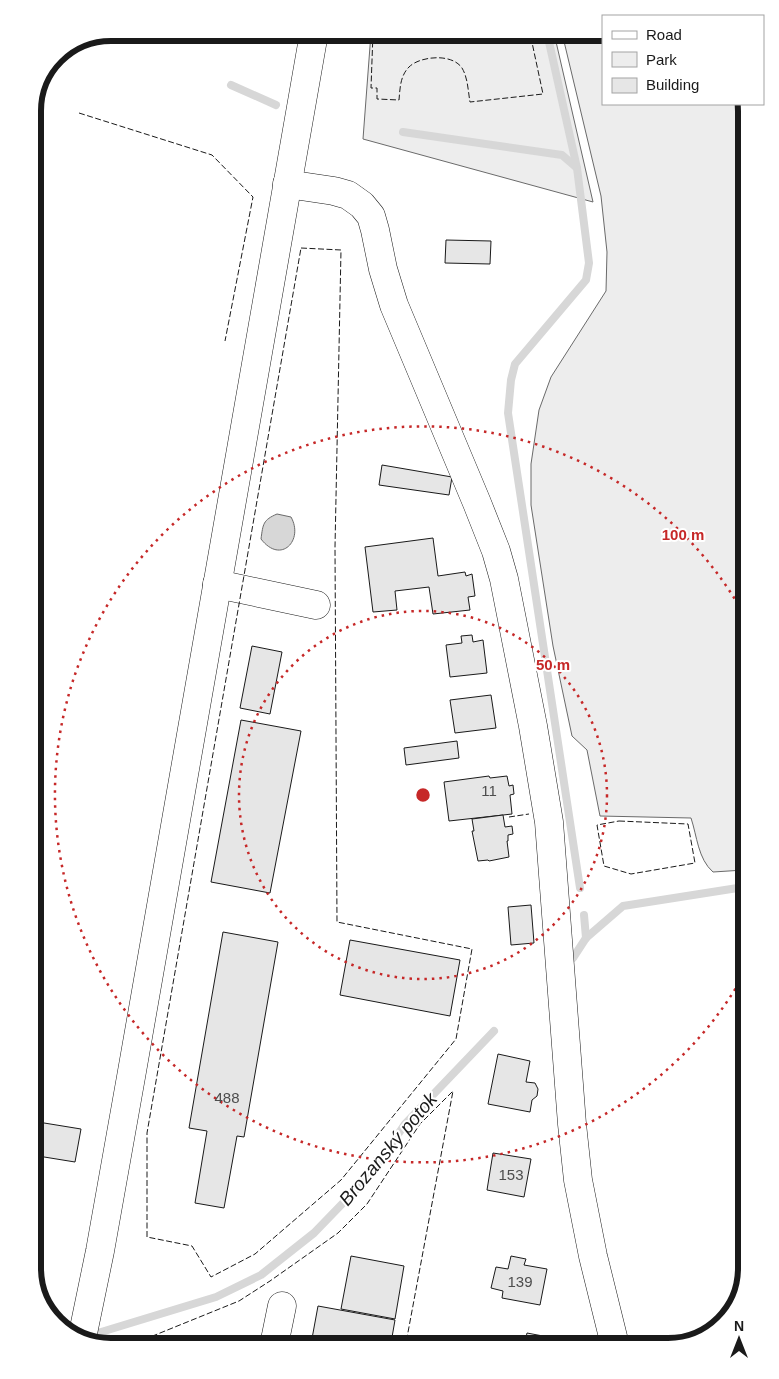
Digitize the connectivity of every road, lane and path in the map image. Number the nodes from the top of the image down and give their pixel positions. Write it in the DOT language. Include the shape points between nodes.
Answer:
graph roads {
  1 [pos="313,41"];
  2 [pos="287,184"];
  3 [pos="217,584"];
  4 [pos="316,605"];
  5 [pos="282,1306"];
  6 [pos="83,1333"];
  7 [pos="275,1338"];
  8 [pos="613,1338"];
  1 -- 2 [label="main road"];
  2 -- 3 [label="main road"];
  2 -- 8 [label="main road" via="348,196 371,216 394,305 477,503 504,579 549,822 578,1180"];
  3 -- 4 [label="main road"];
  3 -- 6 [label="main road"];
  5 -- 7 [label="main road"];
}
